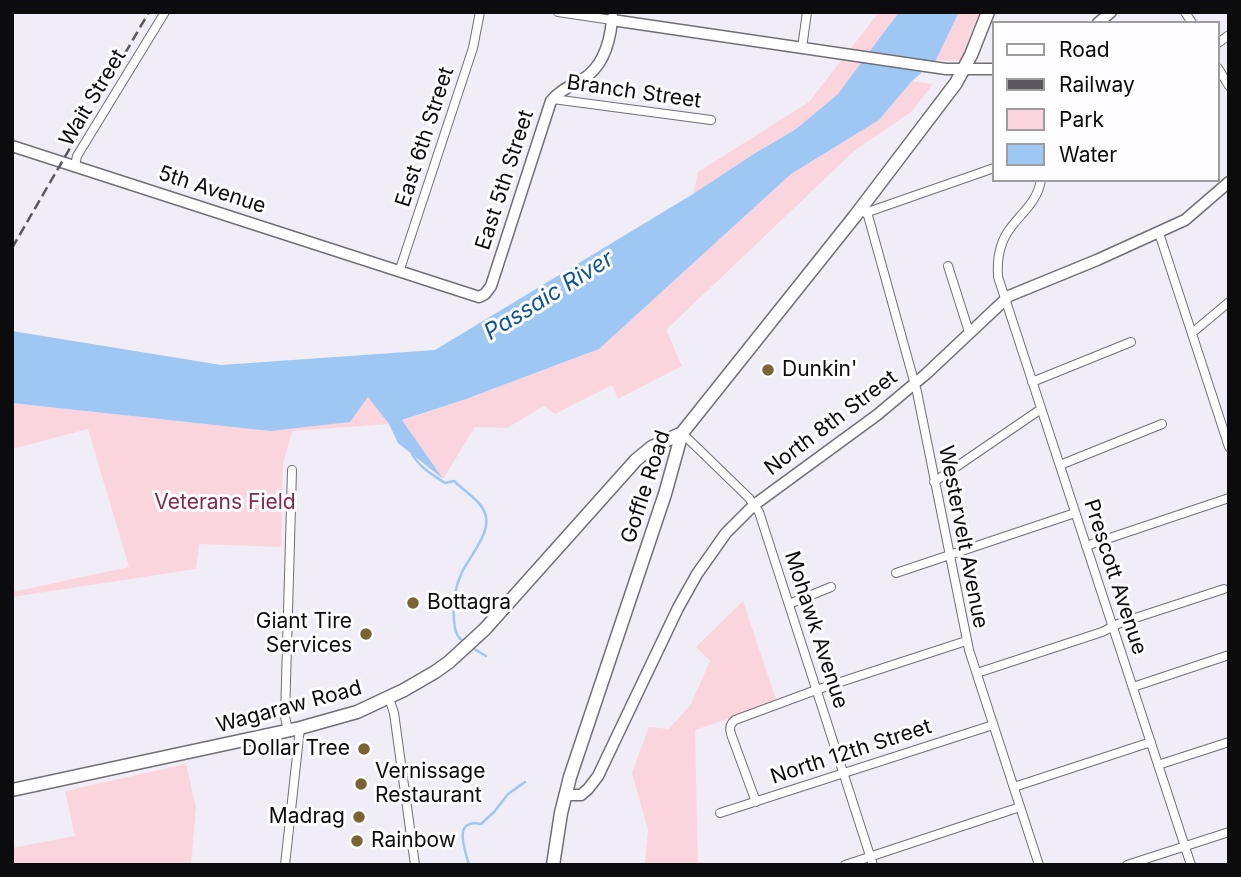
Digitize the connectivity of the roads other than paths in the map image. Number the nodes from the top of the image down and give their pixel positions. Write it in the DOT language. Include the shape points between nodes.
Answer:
graph roads {
  1 [pos="165,12"];
  2 [pos="480,12"];
  3 [pos="558,12"];
  4 [pos="807,12"];
  5 [pos="988,12"];
  6 [pos="613,16"];
  7 [pos="802,48"];
  8 [pos="992,69"];
  9 [pos="964,70"];
  10 [pos="553,99"];
  11 [pos="711,120"];
  12 [pos="12,146"];
  13 [pos="75,166"];
  14 [pos="992,169"];
  15 [pos="1041,182"];
  16 [pos="1229,182"];
  17 [pos="861,214"];
  18 [pos="1159,233"];
  19 [pos="948,266"];
  20 [pos="399,272"];
  21 [pos="1005,300"];
  22 [pos="1229,302"];
  23 [pos="969,332"];
  24 [pos="1192,333"];
  25 [pos="1131,342"];
  26 [pos="1032,382"];
  27 [pos="915,383"];
  28 [pos="1041,410"];
  29 [pos="1162,424"];
  30 [pos="1225,424"];
  31 [pos="681,433"];
  32 [pos="1229,447"];
  33 [pos="1060,466"];
  34 [pos="292,470"];
  35 [pos="934,482"];
  36 [pos="1229,498"];
  37 [pos="754,505"];
  38 [pos="1075,513"];
  39 [pos="1086,546"];
  40 [pos="949,554"];
  41 [pos="896,573"];
  42 [pos="831,587"];
  43 [pos="1224,589"];
  44 [pos="789,604"];
  45 [pos="1113,627"];
  46 [pos="966,641"];
  47 [pos="1229,655"];
  48 [pos="977,673"];
  49 [pos="1133,687"];
  50 [pos="816,690"];
  51 [pos="389,698"];
  52 [pos="993,724"];
  53 [pos="294,729"];
  54 [pos="1151,742"];
  55 [pos="1229,742"];
  56 [pos="1158,765"];
  57 [pos="844,773"];
  58 [pos="1014,787"];
  59 [pos="12,790"];
  60 [pos="565,795"];
  61 [pos="756,802"];
  62 [pos="1020,807"];
  63 [pos="720,813"];
  64 [pos="1229,832"];
  65 [pos="1185,846"];
  66 [pos="872,861"];
  67 [pos="285,865"];
  68 [pos="415,865"];
  69 [pos="553,865"];
  70 [pos="845,865"];
  71 [pos="1039,865"];
  72 [pos="1127,865"];
  73 [pos="1191,865"];
  1 -- 13 [label="street, Wait Street" via="76,156"];
  2 -- 20 [label="street, East 6th Street" via="473,48"];
  3 -- 6 [label="street"];
  4 -- 7 [label="street"];
  5 -- 9 [label="main road, Goffle Road"];
  6 -- 7 [label="main road"];
  6 -- 10 [label="main road, East 5th Street" via="609,44 597,66"];
  7 -- 9 [label="main road"];
  8 -- 9 [label="main road"];
  9 -- 17 [label="main road, Goffle Road"];
  10 -- 11 [label="street, Branch Street"];
  10 -- 20 [label="main road, East 5th Street" via="487,291 474,297"];
  12 -- 13 [label="main road, 5th Avenue"];
  13 -- 20 [label="main road, 5th Avenue"];
  14 -- 17 [label="street"];
  15 -- 21 [label="street, Prescott Avenue" via="1033,202 1001,245 998,278"];
  16 -- 18 [label="main road, North 8th Street" via="1185,220"];
  17 -- 27 [label="street, Westervelt Avenue"];
  17 -- 31 [label="main road, Goffle Road"];
  18 -- 21 [label="main road, North 8th Street"];
  18 -- 24 [label="street"];
  19 -- 23 [label="street"];
  21 -- 23 [label="main road, North 8th Street"];
  21 -- 26 [label="street, Prescott Avenue"];
  22 -- 24 [label="street"];
  23 -- 27 [label="main road, North 8th Street"];
  24 -- 30 [label="street"];
  25 -- 26 [label="street"];
  26 -- 28 [label="street, Prescott Avenue"];
  27 -- 35 [label="street, Westervelt Avenue"];
  27 -- 37 [label="main road, North 8th Street"];
  28 -- 33 [label="street, Prescott Avenue"];
  28 -- 35 [label="street"];
  29 -- 33 [label="street"];
  30 -- 32 [label="street"];
  31 -- 37 [label="street, Mohawk Avenue"];
  31 -- 51 [label="main road, Wagaraw Road" via="636,460 462,651"];
  31 -- 60 [label="main road, Goffle Road"];
  33 -- 38 [label="street, Prescott Avenue"];
  34 -- 53 [label="street" via="285,717"];
  35 -- 40 [label="street, Westervelt Avenue"];
  36 -- 39 [label="street"];
  37 -- 44 [label="street, Mohawk Avenue"];
  37 -- 60 [label="main road, North 8th Street" via="718,542 697,574 598,776 583,794"];
  38 -- 39 [label="street, Prescott Avenue"];
  38 -- 40 [label="street"];
  39 -- 45 [label="street, Prescott Avenue"];
  40 -- 41 [label="street"];
  40 -- 46 [label="street, Westervelt Avenue"];
  42 -- 44 [label="street"];
  43 -- 45 [label="street"];
  44 -- 50 [label="street, Mohawk Avenue"];
  45 -- 48 [label="street"];
  45 -- 49 [label="street, Prescott Avenue"];
  46 -- 48 [label="street, Westervelt Avenue"];
  46 -- 50 [label="street"];
  47 -- 49 [label="street"];
  48 -- 52 [label="street, Westervelt Avenue"];
  49 -- 54 [label="street, Prescott Avenue"];
  50 -- 57 [label="street, Mohawk Avenue"];
  50 -- 61 [label="street" via="731,723"];
  51 -- 53 [label="main road, Wagaraw Road"];
  51 -- 68 [label="street"];
  52 -- 57 [label="street, North 12th Street"];
  52 -- 58 [label="street, Westervelt Avenue"];
  53 -- 59 [label="main road, Wagaraw Road"];
  53 -- 67 [label="street"];
  54 -- 56 [label="street, Prescott Avenue"];
  54 -- 58 [label="street"];
  55 -- 56 [label="street"];
  56 -- 65 [label="street, Prescott Avenue"];
  57 -- 61 [label="street, North 12th Street"];
  57 -- 66 [label="street, Mohawk Avenue"];
  58 -- 62 [label="street, Westervelt Avenue"];
  60 -- 69 [label="main road, Goffle Road"];
  61 -- 63 [label="street, North 12th Street"];
  62 -- 66 [label="street"];
  62 -- 71 [label="street, Westervelt Avenue"];
  64 -- 65 [label="street"];
  65 -- 72 [label="street"];
  65 -- 73 [label="street, Prescott Avenue"];
  66 -- 70 [label="street"];
}
